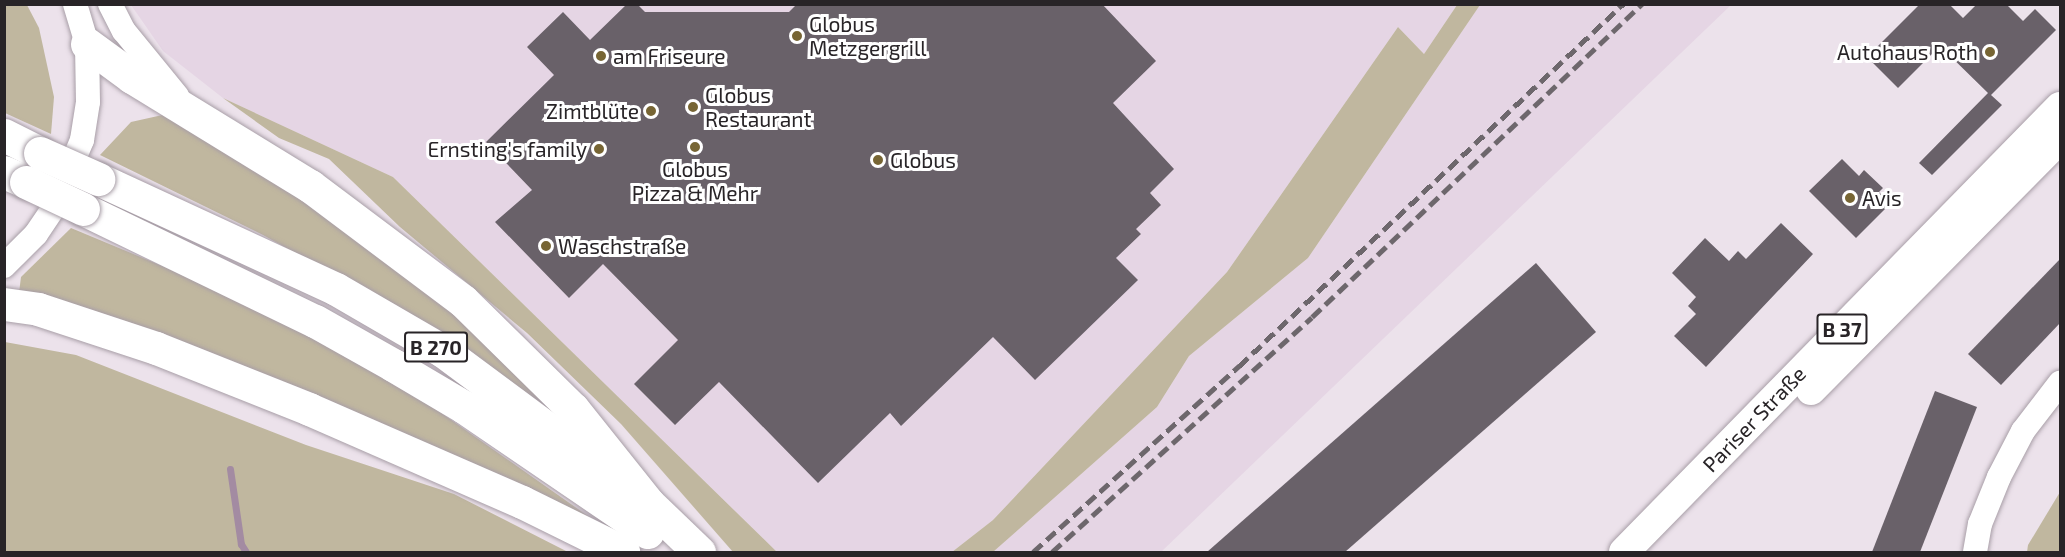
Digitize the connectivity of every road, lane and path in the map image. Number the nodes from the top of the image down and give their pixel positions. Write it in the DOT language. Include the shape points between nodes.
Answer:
graph roads {
  1 [pos="75,4"];
  2 [pos="110,4"];
  3 [pos="87,44"];
  4 [pos="2061,106"];
  5 [pos="192,114"];
  6 [pos="4,135"];
  7 [pos="2061,138"];
  8 [pos="15,177"];
  9 [pos="4,266"];
  10 [pos="4,304"];
  11 [pos="4,322"];
  12 [pos="106,331"];
  13 [pos="2061,383"];
  14 [pos="648,503"];
  15 [pos="623,552"];
  16 [pos="671,552"];
  17 [pos="699,552"];
  18 [pos="1624,552"];
  19 [pos="1652,552"];
  20 [pos="1975,552"];
  1 -- 3 [label="street"];
  2 -- 5 [label="street" via="136,48"];
  3 -- 5 [label="highway"];
  3 -- 9 [label="street" via="87,119 70,176 36,234"];
  4 -- 18 [label="main road, Pariser Straße / B 37"];
  5 -- 14 [label="highway" via="310,186 463,301 573,409"];
  6 -- 14 [label="highway, B 270, bridge" via="336,289 443,351"];
  7 -- 19 [label="main road, Pariser Straße / B 37"];
  8 -- 16 [label="highway, B 270, bridge" via="315,321 454,401 635,521"];
  10 -- 12 [label="highway" via="38,309"];
  11 -- 12 [label="highway" via="31,320"];
  12 -- 15 [label="highway" via="309,409 522,502"];
  13 -- 20 [label="street" via="2023,431 1999,477 1980,524"];
  14 -- 17 [label="highway, B 270"];
}
